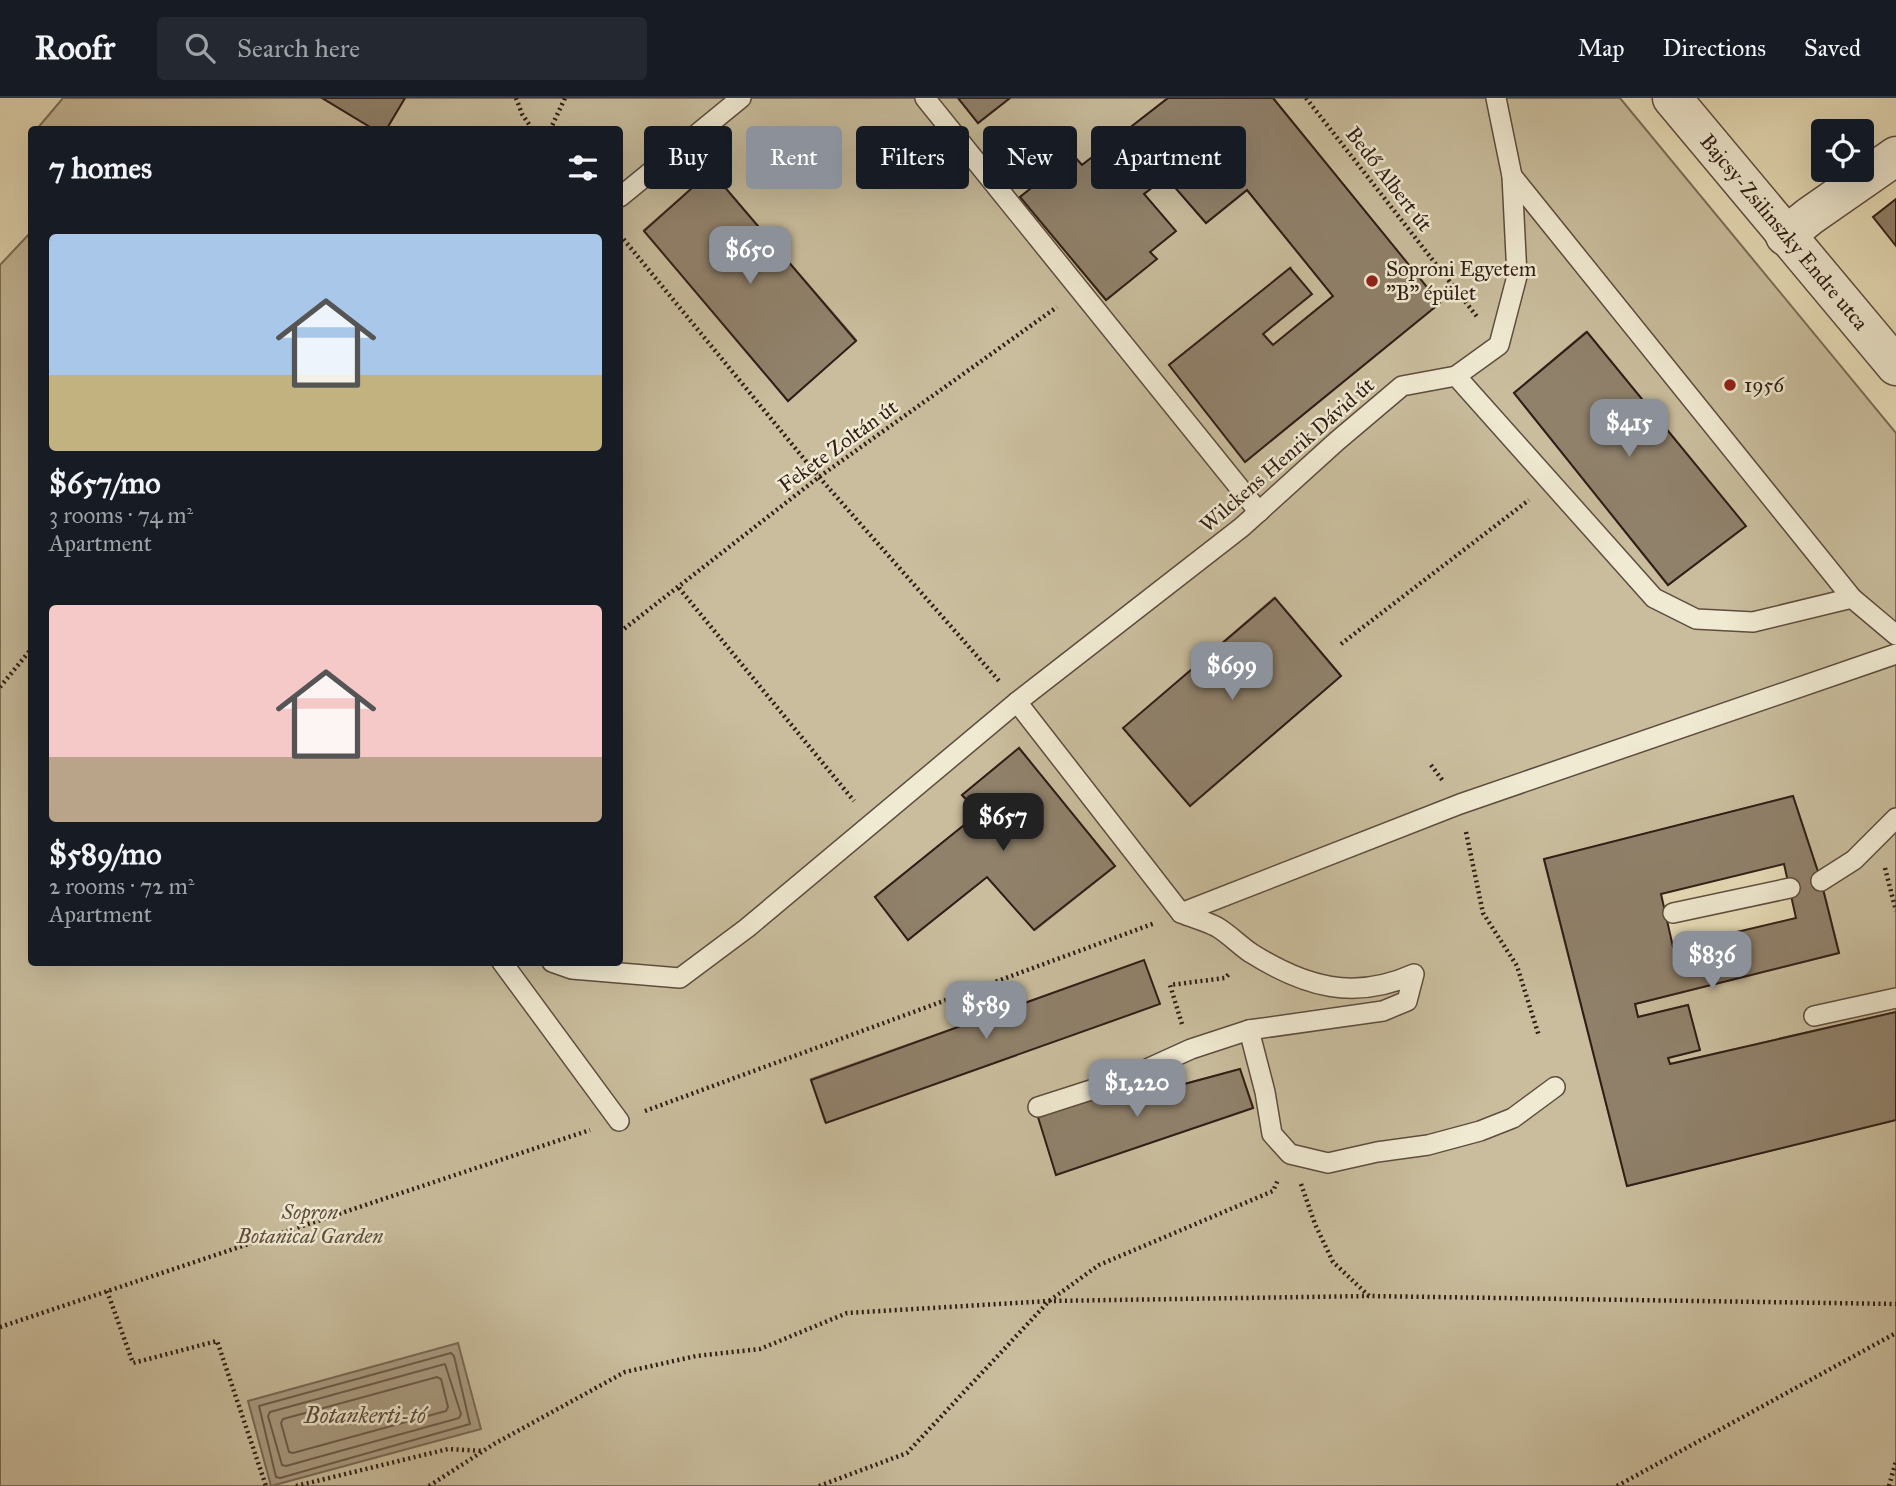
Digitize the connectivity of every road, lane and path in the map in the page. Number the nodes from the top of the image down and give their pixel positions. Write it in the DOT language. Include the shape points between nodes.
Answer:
graph roads {
  1 [pos="516,98"];
  2 [pos="565,98"];
  3 [pos="741,98"];
  4 [pos="925,98"];
  5 [pos="1306,98"];
  6 [pos="1496,98"];
  7 [pos="1672,98"];
  8 [pos="530,126"];
  9 [pos="553,126"];
  10 [pos="1896,156"];
  11 [pos="1512,176"];
  12 [pos="623,195"];
  13 [pos="1786,236"];
  14 [pos="623,239"];
  15 [pos="1079,291"];
  16 [pos="1499,345"];
  17 [pos="1896,366"];
  18 [pos="1457,376"];
  19 [pos="819,477"];
  20 [pos="1551,483"];
  21 [pos="1259,512"];
  22 [pos="679,588"];
  23 [pos="1852,597"];
  24 [pos="623,630"];
  25 [pos="1896,635"];
  26 [pos="1342,644"];
  27 [pos="28,654"];
  28 [pos="1896,654"];
  29 [pos="0,687"];
  30 [pos="1017,702"];
  31 [pos="1460,804"];
  32 [pos="1896,818"];
  33 [pos="873,824"];
  34 [pos="1877,837"];
  35 [pos="1821,881"];
  36 [pos="1790,888"];
  37 [pos="1896,911"];
  38 [pos="1181,913"];
  39 [pos="1674,913"];
  40 [pos="505,966"];
  41 [pos="563,966"];
  42 [pos="1225,978"];
  43 [pos="1896,998"];
  44 [pos="1814,1016"];
  45 [pos="1249,1030"];
  46 [pos="1539,1036"];
  47 [pos="1191,1049"];
  48 [pos="1555,1087"];
  49 [pos="1038,1107"];
  50 [pos="619,1121"];
  51 [pos="1290,1154"];
  52 [pos="107,1291"];
  53 [pos="1370,1296"];
  54 [pos="1049,1301"];
  55 [pos="1896,1304"];
  56 [pos="1896,1333"];
  57 [pos="483,1451"];
  58 [pos="1896,1461"];
  59 [pos="266,1486"];
  60 [pos="296,1486"];
  61 [pos="429,1486"];
  62 [pos="819,1486"];
  63 [pos="1617,1486"];
  64 [pos="1889,1486"];
  1 -- 8 [label="path"];
  2 -- 9 [label="path"];
  3 -- 12 [label="lane"];
  4 -- 15 [label="lane"];
  5 -- 16 [label="path, Bedő Albert út"];
  6 -- 11 [label="lane"];
  7 -- 13 [label="street, Bajcsy-Zsilinszky Endre utca"];
  10 -- 13 [label="street"];
  11 -- 16 [label="lane" via="1517,276"];
  11 -- 23 [label="lane"];
  13 -- 17 [label="street, Bajcsy-Zsilinszky Endre utca"];
  14 -- 19 [label="path"];
  15 -- 19 [label="path, Fekete Zoltán út"];
  15 -- 21 [label="lane"];
  16 -- 18 [label="lane, Wilckens Henrik Dávid út"];
  18 -- 20 [label="lane"];
  18 -- 21 [label="lane, Wilckens Henrik Dávid út" via="1402,386"];
  19 -- 22 [label="path, Fekete Zoltán út"];
  19 -- 30 [label="path"];
  20 -- 23 [label="lane" via="1654,598 1696,619 1753,622"];
  20 -- 26 [label="path"];
  21 -- 30 [label="lane, Wilckens Henrik Dávid út"];
  22 -- 24 [label="path, Fekete Zoltán út"];
  22 -- 33 [label="path"];
  23 -- 25 [label="lane"];
  27 -- 29 [label="path"];
  28 -- 31 [label="lane"];
  30 -- 33 [label="lane, Wilckens Henrik Dávid út"];
  30 -- 38 [label="lane"];
  31 -- 38 [label="lane"];
  31 -- 46 [label="path" via="1483,913 1517,966"];
  32 -- 34 [label="lane"];
  33 -- 41 [label="lane, Wilckens Henrik Dávid út" via="680,978"];
  34 -- 35 [label="lane" via="1854,860"];
  34 -- 37 [label="path"];
  36 -- 39 [label="lane"];
  38 -- 45 [label="lane" via="1216,926 1289,976 1324,987 1363,989 1414,974 1407,1001 1383,1012"];
  40 -- 50 [label="lane"];
  42 -- 47 [label="path" via="1170,985"];
  43 -- 44 [label="lane"];
  45 -- 47 [label="lane"];
  45 -- 51 [label="lane" via="1272,1134"];
  47 -- 49 [label="lane" via="1125,1079"];
  48 -- 51 [label="lane" via="1513,1118 1429,1145 1328,1163"];
  51 -- 53 [label="path" via="1333,1262"];
  51 -- 54 [label="path" via="1273,1191 1100,1265"];
  52 -- 59 [label="path" via="133,1363 217,1341"];
  53 -- 54 [label="path"];
  53 -- 55 [label="path"];
  54 -- 57 [label="path" via="847,1313 760,1349 696,1356 625,1372"];
  54 -- 62 [label="path" via="907,1452"];
  56 -- 63 [label="path"];
  57 -- 60 [label="path" via="448,1449"];
  57 -- 61 [label="path"];
  58 -- 64 [label="path"];
}
